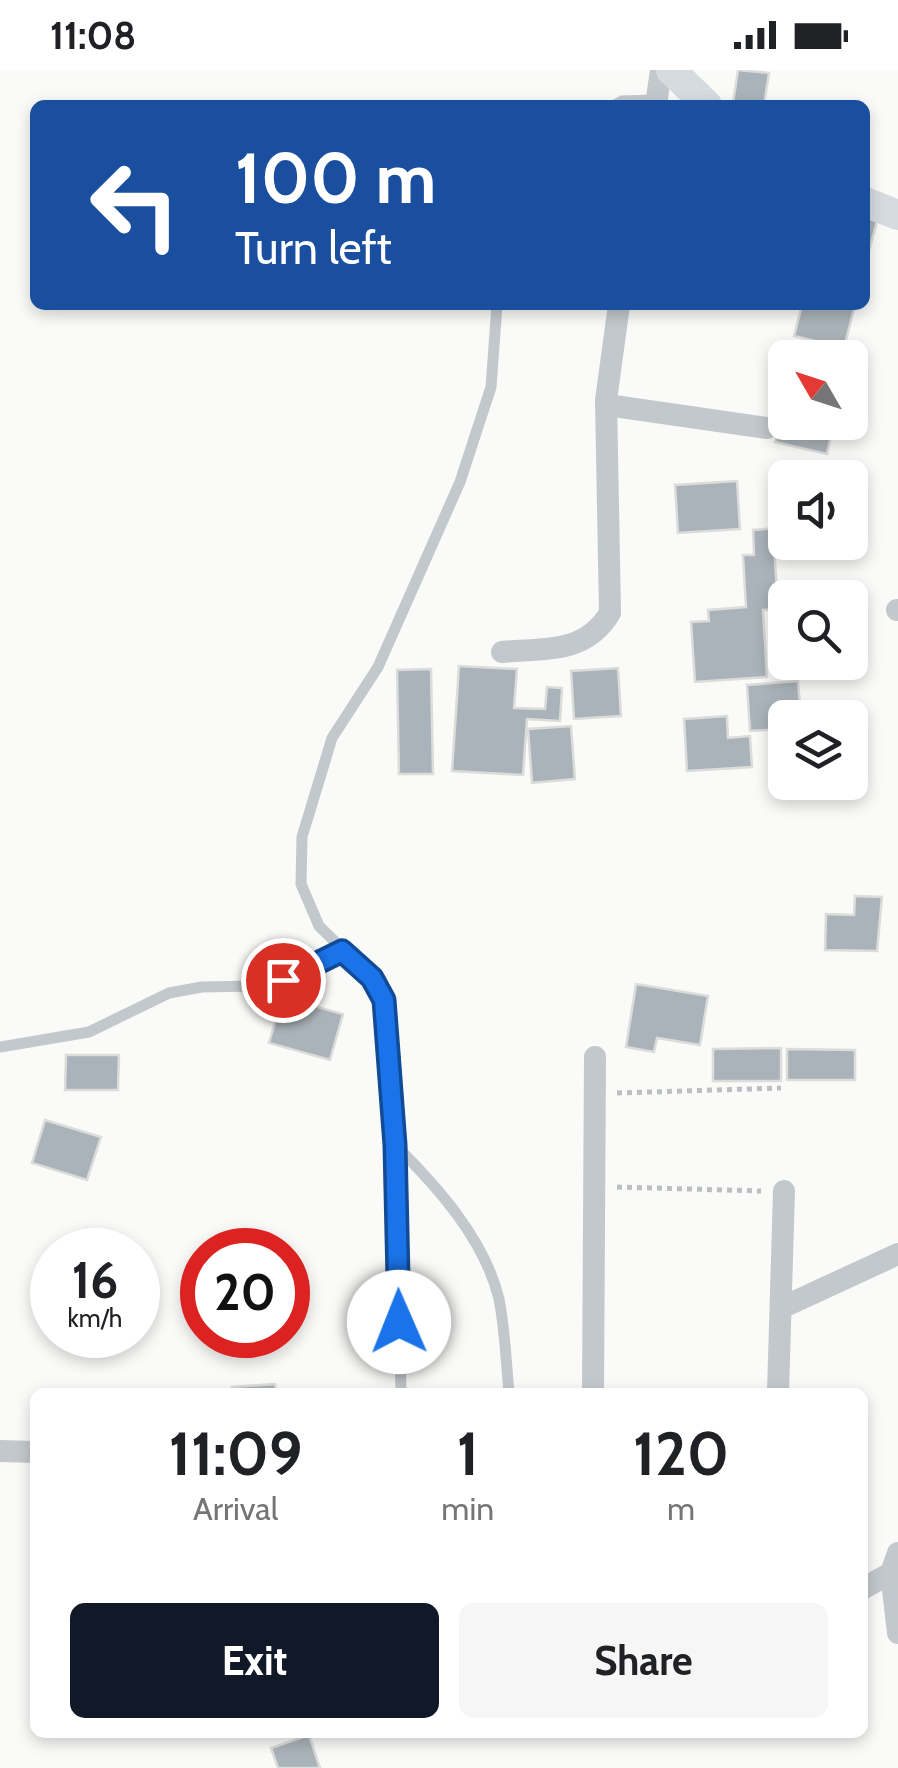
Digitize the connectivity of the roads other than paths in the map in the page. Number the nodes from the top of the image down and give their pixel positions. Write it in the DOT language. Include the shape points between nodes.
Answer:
graph roads {
  1 [pos="661,70"];
  2 [pos="671,70"];
  3 [pos="657,100"];
  4 [pos="702,100"];
  5 [pos="870,204"];
  6 [pos="898,215"];
  7 [pos="497,310"];
  8 [pos="618,310"];
  9 [pos="607,405"];
  10 [pos="767,428"];
  11 [pos="502,652"];
  12 [pos="342,951"];
  13 [pos="0,1047"];
  14 [pos="595,1057"];
  15 [pos="395,1145"];
  16 [pos="784,1192"];
  17 [pos="898,1254"];
  18 [pos="780,1308"];
  19 [pos="401,1388"];
  20 [pos="509,1388"];
  21 [pos="593,1388"];
  22 [pos="778,1388"];
  23 [pos="0,1451"];
  24 [pos="30,1452"];
  25 [pos="894,1563"];
  26 [pos="868,1584"];
  27 [pos="898,1633"];
  1 -- 3 [label="street"];
  2 -- 4 [label="street"];
  5 -- 6 [label="street"];
  7 -- 12 [label="lane" via="491,386 460,482 378,667 332,738 302,837 302,884 319,926"];
  8 -- 9 [label="street"];
  9 -- 10 [label="street"];
  9 -- 11 [label="street" via="610,613 579,646"];
  12 -- 13 [label="lane" via="262,986 169,993 89,1032"];
  12 -- 15 [label="lane" via="372,978 384,1000"];
  14 -- 21 [label="street"];
  15 -- 19 [label="lane"];
  15 -- 20 [label="lane" via="437,1189 480,1256 498,1298"];
  16 -- 18 [label="street"];
  17 -- 18 [label="street"];
  18 -- 22 [label="street"];
  23 -- 24 [label="street"];
  25 -- 26 [label="street"];
  25 -- 27 [label="street"];
}
